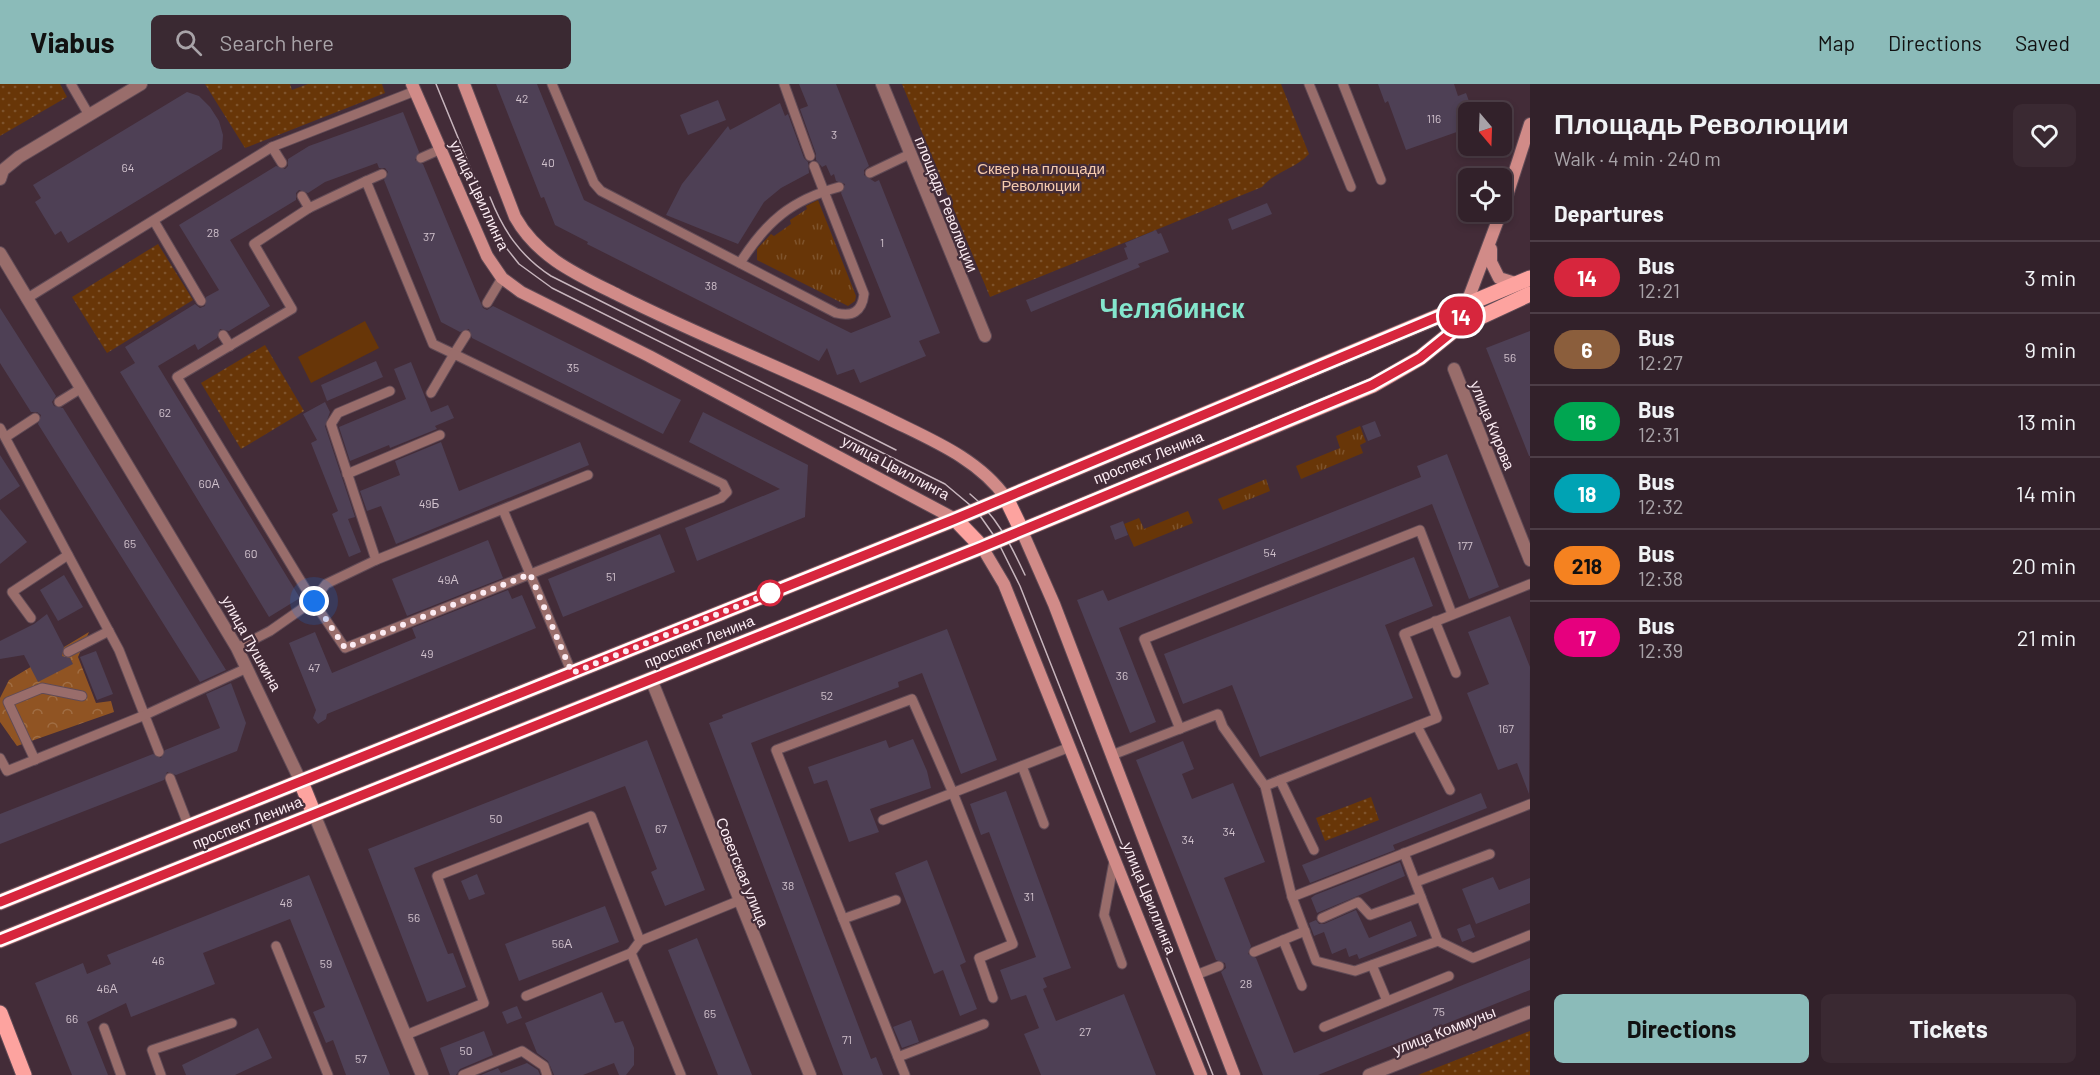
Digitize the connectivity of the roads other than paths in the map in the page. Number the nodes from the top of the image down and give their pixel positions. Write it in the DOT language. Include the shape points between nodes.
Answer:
graph roads {
  1 [pos="70,84"];
  2 [pos="141,84"];
  3 [pos="464,84"];
  4 [pos="552,84"];
  5 [pos="784,84"];
  6 [pos="882,84"];
  7 [pos="1309,84"];
  8 [pos="1343,84"];
  9 [pos="414,87"];
  10 [pos="89,115"];
  11 [pos="1530,124"];
  12 [pos="272,147"];
  13 [pos="439,150"];
  14 [pos="910,154"];
  15 [pos="421,158"];
  16 [pos="282,163"];
  17 [pos="870,173"];
  18 [pos="382,174"];
  19 [pos="1512,178"];
  20 [pos="0,179"];
  21 [pos="1381,180"];
  22 [pos="366,181"];
  23 [pos="838,187"];
  24 [pos="1350,187"];
  25 [pos="824,191"];
  26 [pos="302,196"];
  27 [pos="309,208"];
  28 [pos="154,220"];
  29 [pos="1497,222"];
  30 [pos="1492,239"];
  31 [pos="0,253"];
  32 [pos="740,263"];
  33 [pos="502,278"];
  34 [pos="1523,280"];
  35 [pos="1530,294"];
  36 [pos="26,300"];
  37 [pos="201,301"];
  38 [pos="487,303"];
  39 [pos="1466,305"];
  40 [pos="1457,328"];
  41 [pos="223,335"];
  42 [pos="466,335"];
  43 [pos="985,336"];
  44 [pos="230,346"];
  45 [pos="454,354"];
  46 [pos="1454,369"];
  47 [pos="80,389"];
  48 [pos="390,391"];
  49 [pos="431,393"];
  50 [pos="59,402"];
  51 [pos="35,418"];
  52 [pos="0,428"];
  53 [pos="440,435"];
  54 [pos="6,437"];
  55 [pos="347,474"];
  56 [pos="588,475"];
  57 [pos="1006,498"];
  58 [pos="503,510"];
  59 [pos="955,519"];
  60 [pos="1021,529"];
  61 [pos="982,547"];
  62 [pos="68,555"];
  63 [pos="376,560"];
  64 [pos="1530,560"];
  65 [pos="530,574"];
  66 [pos="1530,584"];
  67 [pos="314,601"];
  68 [pos="1452,615"];
  69 [pos="32,618"];
  70 [pos="1435,621"];
  71 [pos="109,631"];
  72 [pos="237,648"];
  73 [pos="68,652"];
  74 [pos="247,668"];
  75 [pos="572,673"];
  76 [pos="1456,673"];
  77 [pos="651,679"];
  78 [pos="82,696"];
  79 [pos="145,715"];
  80 [pos="1417,726"];
  81 [pos="1180,729"];
  82 [pos="1070,747"];
  83 [pos="159,752"];
  84 [pos="1112,755"];
  85 [pos="0,758"];
  86 [pos="34,760"];
  87 [pos="1022,766"];
  88 [pos="170,777"];
  89 [pos="1280,780"];
  90 [pos="301,782"];
  91 [pos="1265,786"];
  92 [pos="1450,790"];
  93 [pos="953,793"];
  94 [pos="1530,804"];
  95 [pos="314,814"];
  96 [pos="883,820"];
  97 [pos="1044,824"];
  98 [pos="189,826"];
  99 [pos="1314,850"];
  100 [pos="1404,853"];
  101 [pos="1490,854"];
  102 [pos="1115,858"];
  103 [pos="1416,882"];
  104 [pos="1292,897"];
  105 [pos="1421,897"];
  106 [pos="896,900"];
  107 [pos="738,901"];
  108 [pos="0,902"];
  109 [pos="1322,918"];
  110 [pos="843,920"];
  111 [pos="1305,932"];
  112 [pos="1530,935"];
  113 [pos="0,940"];
  114 [pos="640,940"];
  115 [pos="1283,940"];
  116 [pos="1438,941"];
  117 [pos="276,946"];
  118 [pos="1254,952"];
  119 [pos="631,953"];
  120 [pos="1122,964"];
  121 [pos="1372,965"];
  122 [pos="1219,966"];
  123 [pos="1196,975"];
  124 [pos="1449,976"];
  125 [pos="1302,986"];
  126 [pos="526,996"];
  127 [pos="993,998"];
  128 [pos="1387,1002"];
  129 [pos="1530,1012"];
  130 [pos="0,1013"];
  131 [pos="232,1023"];
  132 [pos="984,1024"];
  133 [pos="1324,1027"];
  134 [pos="104,1028"];
  135 [pos="406,1035"];
  136 [pos="898,1057"];
  137 [pos="420,1074"];
  138 [pos="24,1075"];
  139 [pos="121,1075"];
  140 [pos="161,1075"];
  141 [pos="328,1075"];
  142 [pos="463,1075"];
  143 [pos="547,1075"];
  144 [pos="681,1075"];
  145 [pos="810,1075"];
  146 [pos="905,1075"];
  147 [pos="1201,1075"];
  148 [pos="1234,1075"];
  149 [pos="1369,1075"];
  1 -- 10 [label="lane"];
  2 -- 10 [label="street"];
  3 -- 57 [label="main road, улица Цвиллинга" via="515,217 551,259 655,313 910,429 970,462 992,479"];
  4 -- 32 [label="lane" via="594,183 601,191"];
  5 -- 25 [label="lane"];
  6 -- 14 [label="street, площадь Революции"];
  7 -- 24 [label="lane"];
  8 -- 21 [label="lane"];
  9 -- 12 [label="lane"];
  9 -- 13 [label="main road, улица Цвиллинга"];
  10 -- 20 [label="street" via="19,157 3,170"];
  11 -- 19 [label="main road"];
  12 -- 16 [label="lane"];
  12 -- 28 [label="lane"];
  13 -- 15 [label="lane"];
  13 -- 33 [label="main road, улица Цвиллинга" via="474,230"];
  14 -- 17 [label="lane"];
  14 -- 43 [label="street, площадь Революции"];
  18 -- 22 [label="lane"];
  22 -- 27 [label="lane"];
  22 -- 45 [label="lane" via="433,344"];
  23 -- 25 [label="lane"];
  25 -- 32 [label="lane" via="804,197 768,225"];
  25 -- 32 [label="lane" via="864,294 863,305 856,313 836,313"];
  26 -- 27 [label="lane"];
  27 -- 44 [label="lane" via="254,244 292,309"];
  28 -- 36 [label="lane"];
  28 -- 37 [label="lane"];
  29 -- 30 [label="main road"];
  30 -- 34 [label="main road" via="1491,262 1499,278"];
  30 -- 39 [label="main road"];
  31 -- 36 [label="street, улица Пушкина"];
  33 -- 38 [label="lane"];
  33 -- 59 [label="main road, улица Цвиллинга" via="521,292"];
  34 -- 39 [label="main road, проспект Ленина"];
  35 -- 40 [label="main road, проспект Ленина"];
  36 -- 47 [label="street, улица Пушкина"];
  39 -- 40 [label="main road"];
  39 -- 57 [label="main road, проспект Ленина"];
  40 -- 60 [label="main road, проспект Ленина" via="1420,358 1372,385"];
  41 -- 44 [label="lane"];
  42 -- 45 [label="lane"];
  44 -- 67 [label="lane" via="177,377"];
  45 -- 49 [label="lane"];
  45 -- 65 [label="lane" via="723,484 727,492 721,498"];
  46 -- 64 [label="street, улица Кирова"];
  47 -- 50 [label="lane"];
  47 -- 72 [label="street, улица Пушкина"];
  48 -- 55 [label="lane" via="338,413 331,424"];
  51 -- 54 [label="lane"];
  52 -- 54 [label="lane"];
  53 -- 55 [label="lane"];
  54 -- 62 [label="lane"];
  55 -- 63 [label="lane"];
  56 -- 58 [label="lane"];
  57 -- 59 [label="main road, проспект Ленина"];
  57 -- 60 [label="main road, улица Цвиллинга"];
  58 -- 63 [label="lane"];
  58 -- 65 [label="lane"];
  59 -- 61 [label="main road, улица Цвиллинга"];
  59 -- 75 [label="main road, проспект Ленина"];
  60 -- 61 [label="main road, проспект Ленина"];
  60 -- 84 [label="main road, улица Цвиллинга" via="1044,578"];
  61 -- 77 [label="main road, проспект Ленина"];
  61 -- 82 [label="main road, улица Цвиллинга" via="1004,584"];
  62 -- 69 [label="lane" via="12,592"];
  62 -- 71 [label="lane"];
  63 -- 67 [label="lane" via="326,584"];
  65 -- 67 [label="lane" via="345,648"];
  65 -- 75 [label="lane"];
  66 -- 68 [label="lane"];
  67 -- 72 [label="lane"];
  68 -- 70 [label="lane"];
  68 -- 81 [label="lane" via="1420,530 1144,639"];
  70 -- 76 [label="lane"];
  70 -- 80 [label="lane" via="1404,634 1437,718"];
  71 -- 73 [label="lane"];
  71 -- 79 [label="lane"];
  72 -- 74 [label="street, улица Пушкина"];
  74 -- 79 [label="lane"];
  74 -- 90 [label="street, улица Пушкина"];
  75 -- 90 [label="main road, проспект Ленина"];
  77 -- 95 [label="main road, проспект Ленина"];
  77 -- 107 [label="street, Советская улица"];
  78 -- 86 [label="lane" via="42,688 9,702"];
  79 -- 83 [label="lane"];
  79 -- 86 [label="lane"];
  80 -- 89 [label="lane"];
  80 -- 92 [label="lane"];
  81 -- 84 [label="lane"];
  81 -- 91 [label="lane" via="1218,714"];
  82 -- 87 [label="lane"];
  82 -- 102 [label="main road, улица Цвиллинга"];
  84 -- 123 [label="main road, улица Цвиллинга"];
  85 -- 86 [label="lane" via="7,771"];
  87 -- 93 [label="lane"];
  87 -- 97 [label="lane"];
  88 -- 98 [label="lane"];
  89 -- 91 [label="lane"];
  89 -- 99 [label="lane"];
  90 -- 95 [label="main road, улица Пушкина"];
  90 -- 98 [label="main road, проспект Ленина"];
  91 -- 104 [label="lane"];
  93 -- 96 [label="lane"];
  93 -- 110 [label="lane" via="912,699 776,750"];
  93 -- 127 [label="lane" via="1013,944 979,958"];
  94 -- 100 [label="lane"];
  95 -- 113 [label="main road, проспект Ленина"];
  95 -- 135 [label="street, улица Пушкина"];
  98 -- 108 [label="main road, проспект Ленина"];
  100 -- 103 [label="lane"];
  100 -- 104 [label="lane"];
  101 -- 103 [label="lane"];
  102 -- 120 [label="lane" via="1104,915"];
  102 -- 147 [label="main road, улица Цвиллинга"];
  103 -- 105 [label="lane"];
  104 -- 111 [label="lane"];
  105 -- 109 [label="lane" via="1370,915 1358,902"];
  105 -- 116 [label="lane"];
  106 -- 110 [label="lane"];
  107 -- 114 [label="lane"];
  107 -- 145 [label="street, Советская улица"];
  110 -- 136 [label="lane"];
  111 -- 115 [label="lane"];
  111 -- 121 [label="lane" via="1316,961 1355,971"];
  112 -- 116 [label="lane" via="1473,958"];
  114 -- 119 [label="lane"];
  114 -- 135 [label="lane" via="591,816 437,876 484,1003"];
  115 -- 118 [label="lane"];
  115 -- 125 [label="lane"];
  116 -- 121 [label="lane"];
  117 -- 141 [label="lane"];
  119 -- 126 [label="lane"];
  119 -- 144 [label="lane"];
  121 -- 128 [label="lane"];
  122 -- 123 [label="lane"];
  123 -- 148 [label="main road, улица Цвиллинга"];
  124 -- 128 [label="lane"];
  128 -- 133 [label="lane"];
  129 -- 149 [label="street, улица Коммуны"];
  130 -- 138 [label="main road"];
  131 -- 140 [label="lane" via="152,1050"];
  132 -- 136 [label="lane"];
  134 -- 139 [label="lane"];
  135 -- 137 [label="street, улица Пушкина"];
  136 -- 146 [label="lane"];
  142 -- 143 [label="lane" via="522,1051 544,1066"];
}
